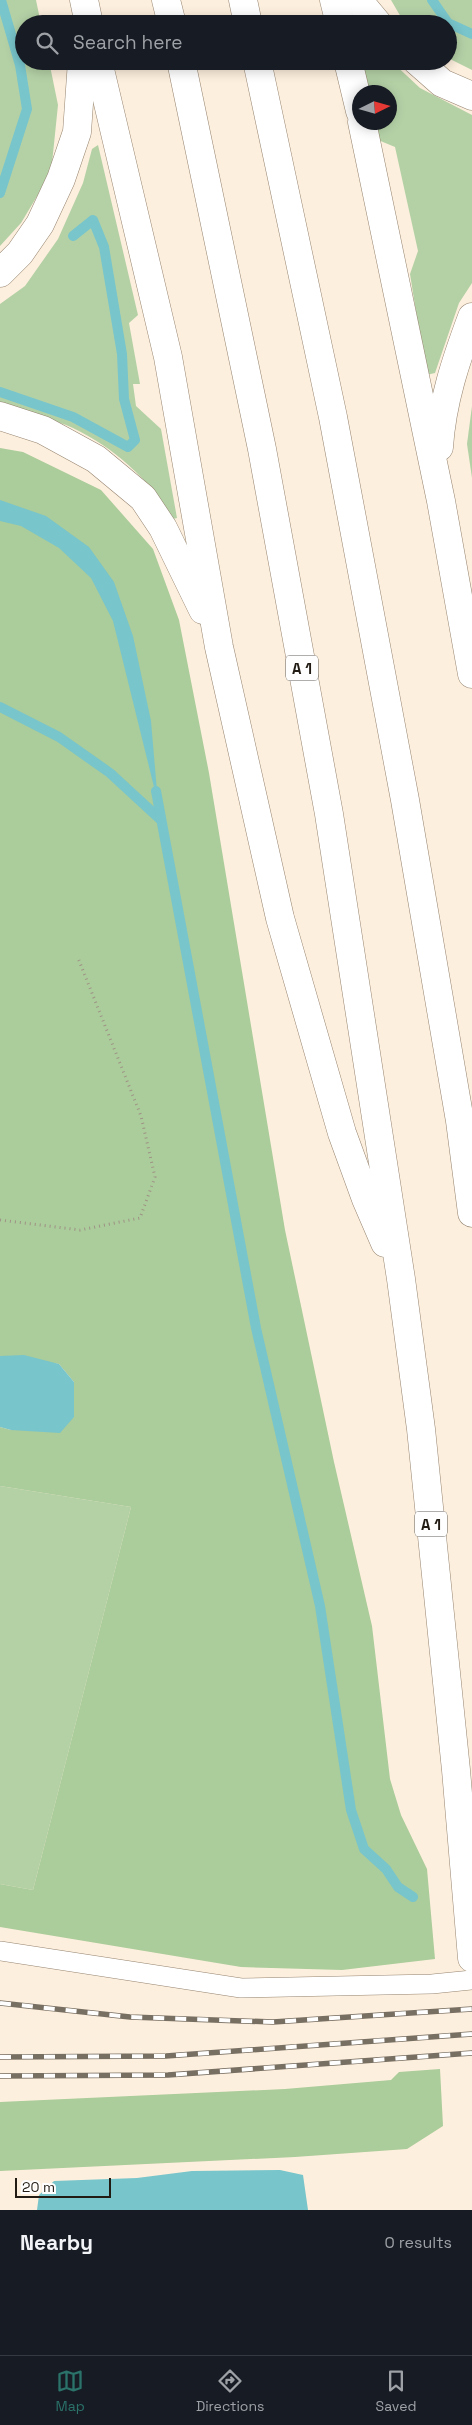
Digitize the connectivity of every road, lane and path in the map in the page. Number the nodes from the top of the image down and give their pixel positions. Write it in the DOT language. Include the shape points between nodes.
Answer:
graph roads {
  1 [pos="166,0"];
  2 [pos="243,0"];
  3 [pos="334,0"];
  4 [pos="358,0"];
  5 [pos="170,15"];
  6 [pos="246,15"];
  7 [pos="338,15"];
  8 [pos="370,15"];
  9 [pos="81,70"];
  10 [pos="100,70"];
  11 [pos="182,70"];
  12 [pos="259,70"];
  13 [pos="350,70"];
  14 [pos="427,70"];
  15 [pos="354,85"];
  16 [pos="472,96"];
  17 [pos="364,130"];
  18 [pos="0,273"];
  19 [pos="472,317"];
  20 [pos="0,416"];
  21 [pos="441,501"];
  22 [pos="219,646"];
  23 [pos="472,674"];
  24 [pos="78,958"];
  25 [pos="472,1213"];
  26 [pos="0,1220"];
  27 [pos="401,1279"];
  28 [pos="0,1951"];
  29 [pos="472,1958"];
  30 [pos="472,1980"];
  1 -- 5 [label="highway"];
  2 -- 6 [label="highway"];
  3 -- 7 [label="highway"];
  4 -- 8 [label="highway"];
  9 -- 18 [label="highway" via="77,132 61,179 40,224 20,253"];
  10 -- 22 [label="highway" via="168,357"];
  11 -- 27 [label="highway, A 1" via="262,449 329,814"];
  12 -- 25 [label="highway" via="333,417 405,800 460,1121"];
  13 -- 15 [label="highway"];
  14 -- 16 [label="highway" via="442,83"];
  17 -- 21 [label="highway"];
  19 -- 21 [label="highway" via="454,366 441,417 438,459"];
  20 -- 22 [label="highway" via="43,430 96,459 143,498 182,564"];
  21 -- 23 [label="highway"];
  22 -- 27 [label="highway" via="283,928 342,1133"];
  24 -- 26 [label="path" via="140,1116 155,1177 140,1218 80,1230"];
  27 -- 29 [label="highway, A 1" via="421,1429"];
  28 -- 30 [label="lane" via="240,1988 432,1984"];
}
